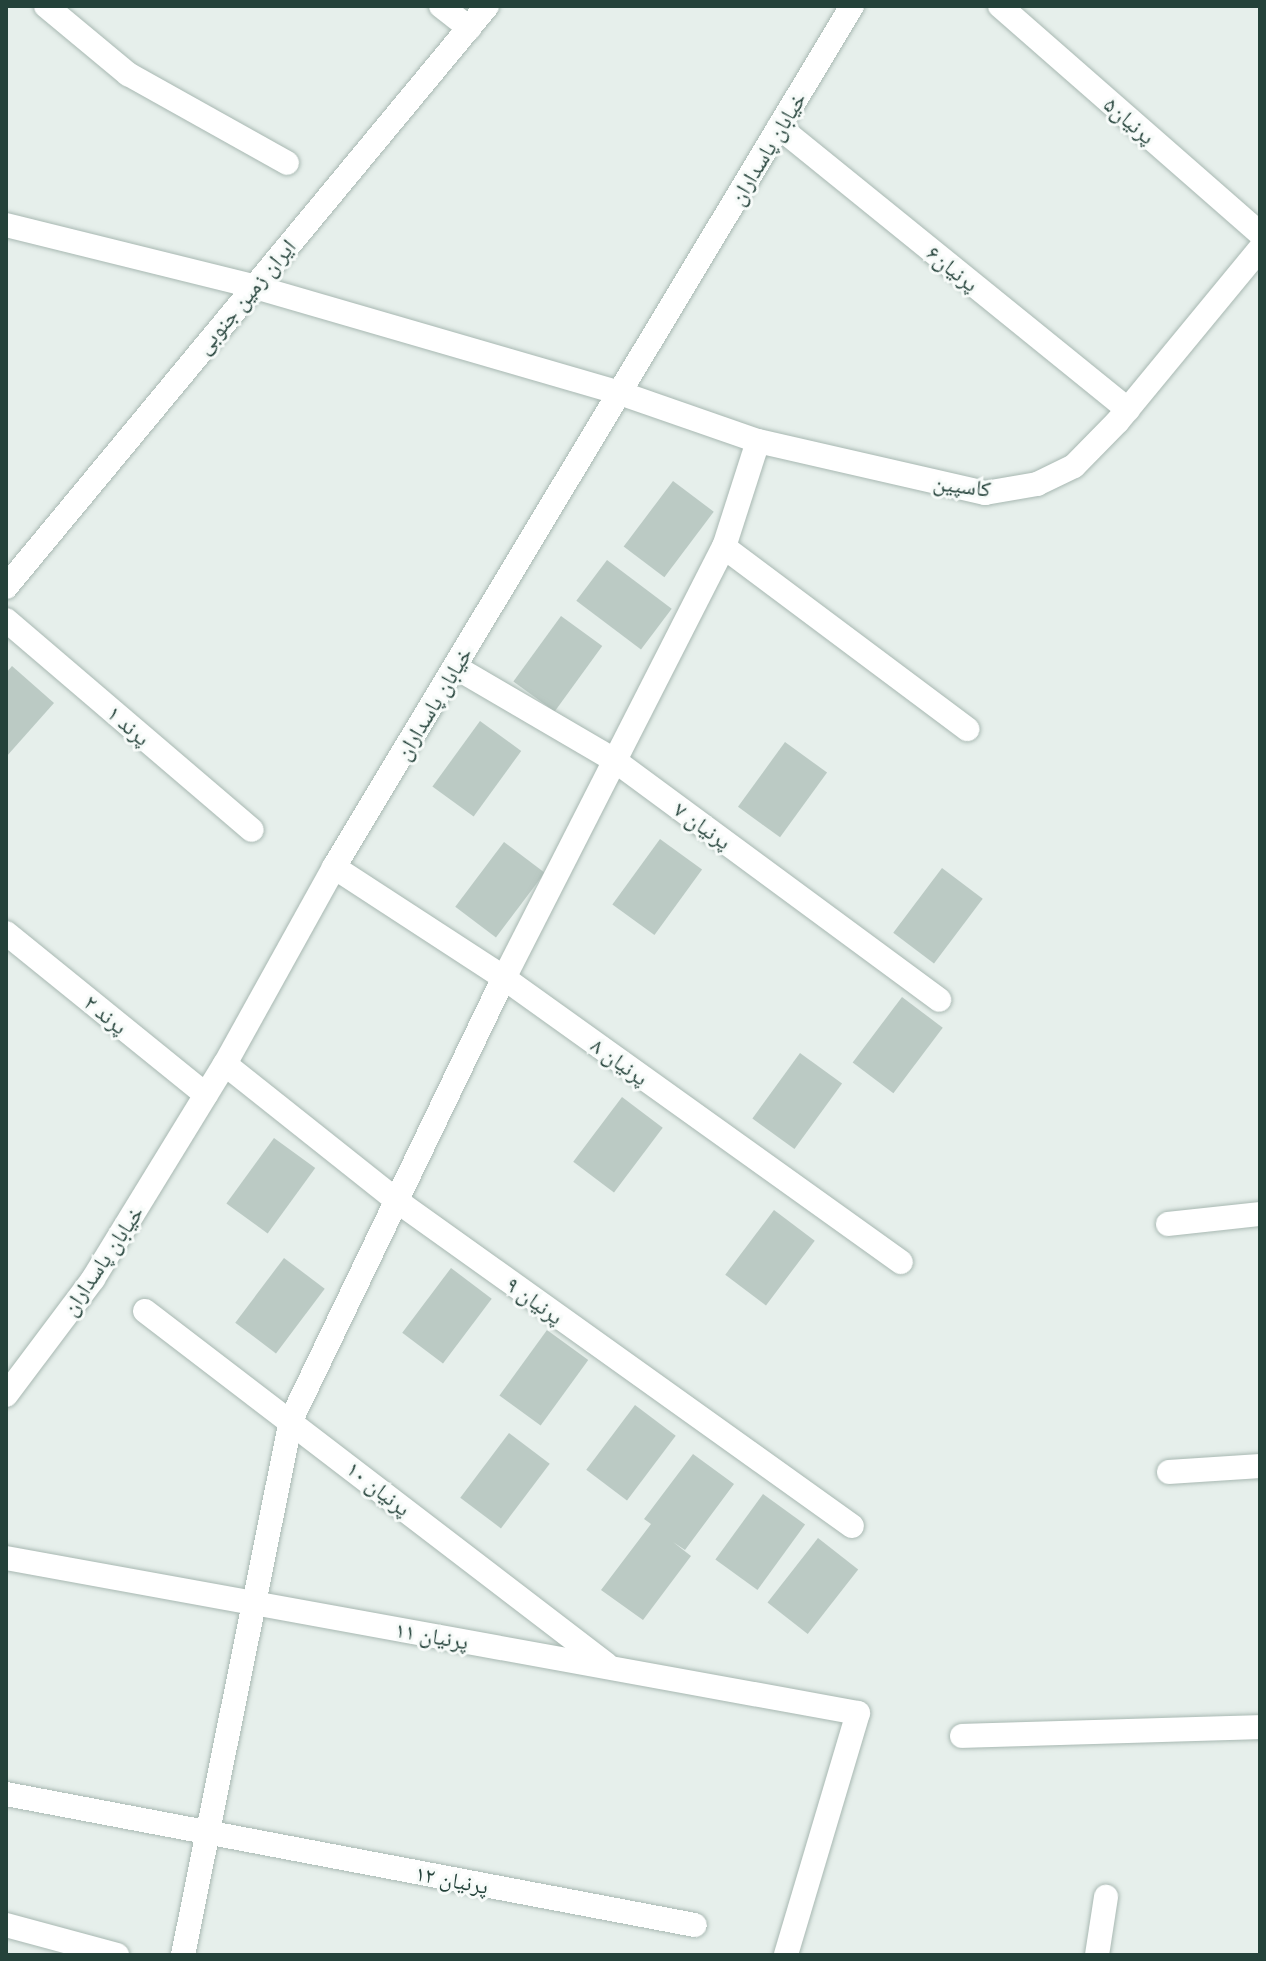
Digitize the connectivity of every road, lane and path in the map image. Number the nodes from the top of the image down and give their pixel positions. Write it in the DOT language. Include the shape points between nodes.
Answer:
graph roads {
  1 [pos="46,6"];
  2 [pos="441,6"];
  3 [pos="487,6"];
  4 [pos="852,6"];
  5 [pos="1000,6"];
  6 [pos="469,28"];
  7 [pos="779,127"];
  8 [pos="287,163"];
  9 [pos="6,225"];
  10 [pos="1260,234"];
  11 [pos="1260,249"];
  12 [pos="252,286"];
  13 [pos="620,393"];
  14 [pos="1128,410"];
  15 [pos="758,441"];
  16 [pos="724,547"];
  17 [pos="6,587"];
  18 [pos="6,620"];
  19 [pos="455,667"];
  20 [pos="967,729"];
  21 [pos="614,760"];
  22 [pos="252,830"];
  23 [pos="334,867"];
  24 [pos="6,933"];
  25 [pos="504,978"];
  26 [pos="939,1000"];
  27 [pos="225,1064"];
  28 [pos="206,1095"];
  29 [pos="397,1201"];
  30 [pos="1260,1214"];
  31 [pos="1168,1224"];
  32 [pos="901,1262"];
  33 [pos="145,1311"];
  34 [pos="6,1395"];
  35 [pos="291,1420"];
  36 [pos="1260,1466"];
  37 [pos="1169,1472"];
  38 [pos="852,1526"];
  39 [pos="6,1558"];
  40 [pos="254,1603"];
  41 [pos="612,1668"];
  42 [pos="1260,1727"];
  43 [pos="962,1736"];
  44 [pos="6,1794"];
  45 [pos="208,1833"];
  46 [pos="1106,1897"];
  47 [pos="6,1925"];
  48 [pos="695,1925"];
  49 [pos="83,1950"];
  50 [pos="117,1955"];
  51 [pos="183,1955"];
  52 [pos="786,1955"];
  53 [pos="1097,1955"];
  1 -- 8 [label="street" via="128,74"];
  2 -- 6 [label="street"];
  3 -- 6 [label="street, ایران زمین جنوبی"];
  4 -- 7 [label="street, خیابان پاسداران"];
  5 -- 10 [label="street, پرنیان۵"];
  6 -- 12 [label="street, ایران زمین جنوبی"];
  7 -- 13 [label="street, خیابان پاسداران"];
  7 -- 14 [label="street, پرنیان۶"];
  9 -- 12 [label="street, کاسپین"];
  11 -- 14 [label="street, کاسپین"];
  12 -- 13 [label="street, کاسپین"];
  12 -- 17 [label="street, ایران زمین جنوبی"];
  13 -- 15 [label="street, کاسپین"];
  13 -- 19 [label="street, خیابان پاسداران"];
  14 -- 15 [label="street, کاسپین" via="1074,466 1037,484 985,493"];
  15 -- 16 [label="street"];
  16 -- 20 [label="street"];
  16 -- 21 [label="street"];
  18 -- 22 [label="street, پرند ۱"];
  19 -- 21 [label="street, پرنیان ۷"];
  19 -- 23 [label="street, خیابان پاسداران"];
  21 -- 25 [label="street"];
  21 -- 26 [label="street, پرنیان ۷"];
  23 -- 25 [label="street, پرنیان ۸"];
  23 -- 27 [label="street, خیابان پاسداران"];
  24 -- 28 [label="street, پرند ۲"];
  25 -- 29 [label="street"];
  25 -- 32 [label="street, پرنیان ۸"];
  27 -- 28 [label="street, خیابان پاسداران"];
  27 -- 29 [label="street, پرنیان ۹"];
  28 -- 34 [label="street, خیابان پاسداران" via="93,1279"];
  29 -- 35 [label="street"];
  29 -- 38 [label="street, پرنیان ۹"];
  30 -- 31 [label="street"];
  33 -- 35 [label="street, پرنیان ۱۰"];
  35 -- 40 [label="street"];
  35 -- 41 [label="street, پرنیان ۱۰"];
  36 -- 37 [label="street"];
  39 -- 40 [label="street, پرنیان ۱۱"];
  40 -- 41 [label="street, پرنیان ۱۱"];
  40 -- 45 [label="street"];
  41 -- 52 [label="street, پرنیان ۱۱" via="858,1713"];
  42 -- 43 [label="street"];
  44 -- 45 [label="street, پرنیان ۱۲"];
  45 -- 48 [label="street, پرنیان ۱۲"];
  45 -- 51 [label="street"];
  46 -- 53 [label="street"];
  47 -- 49 [label="street"];
  49 -- 50 [label="street"];
}
